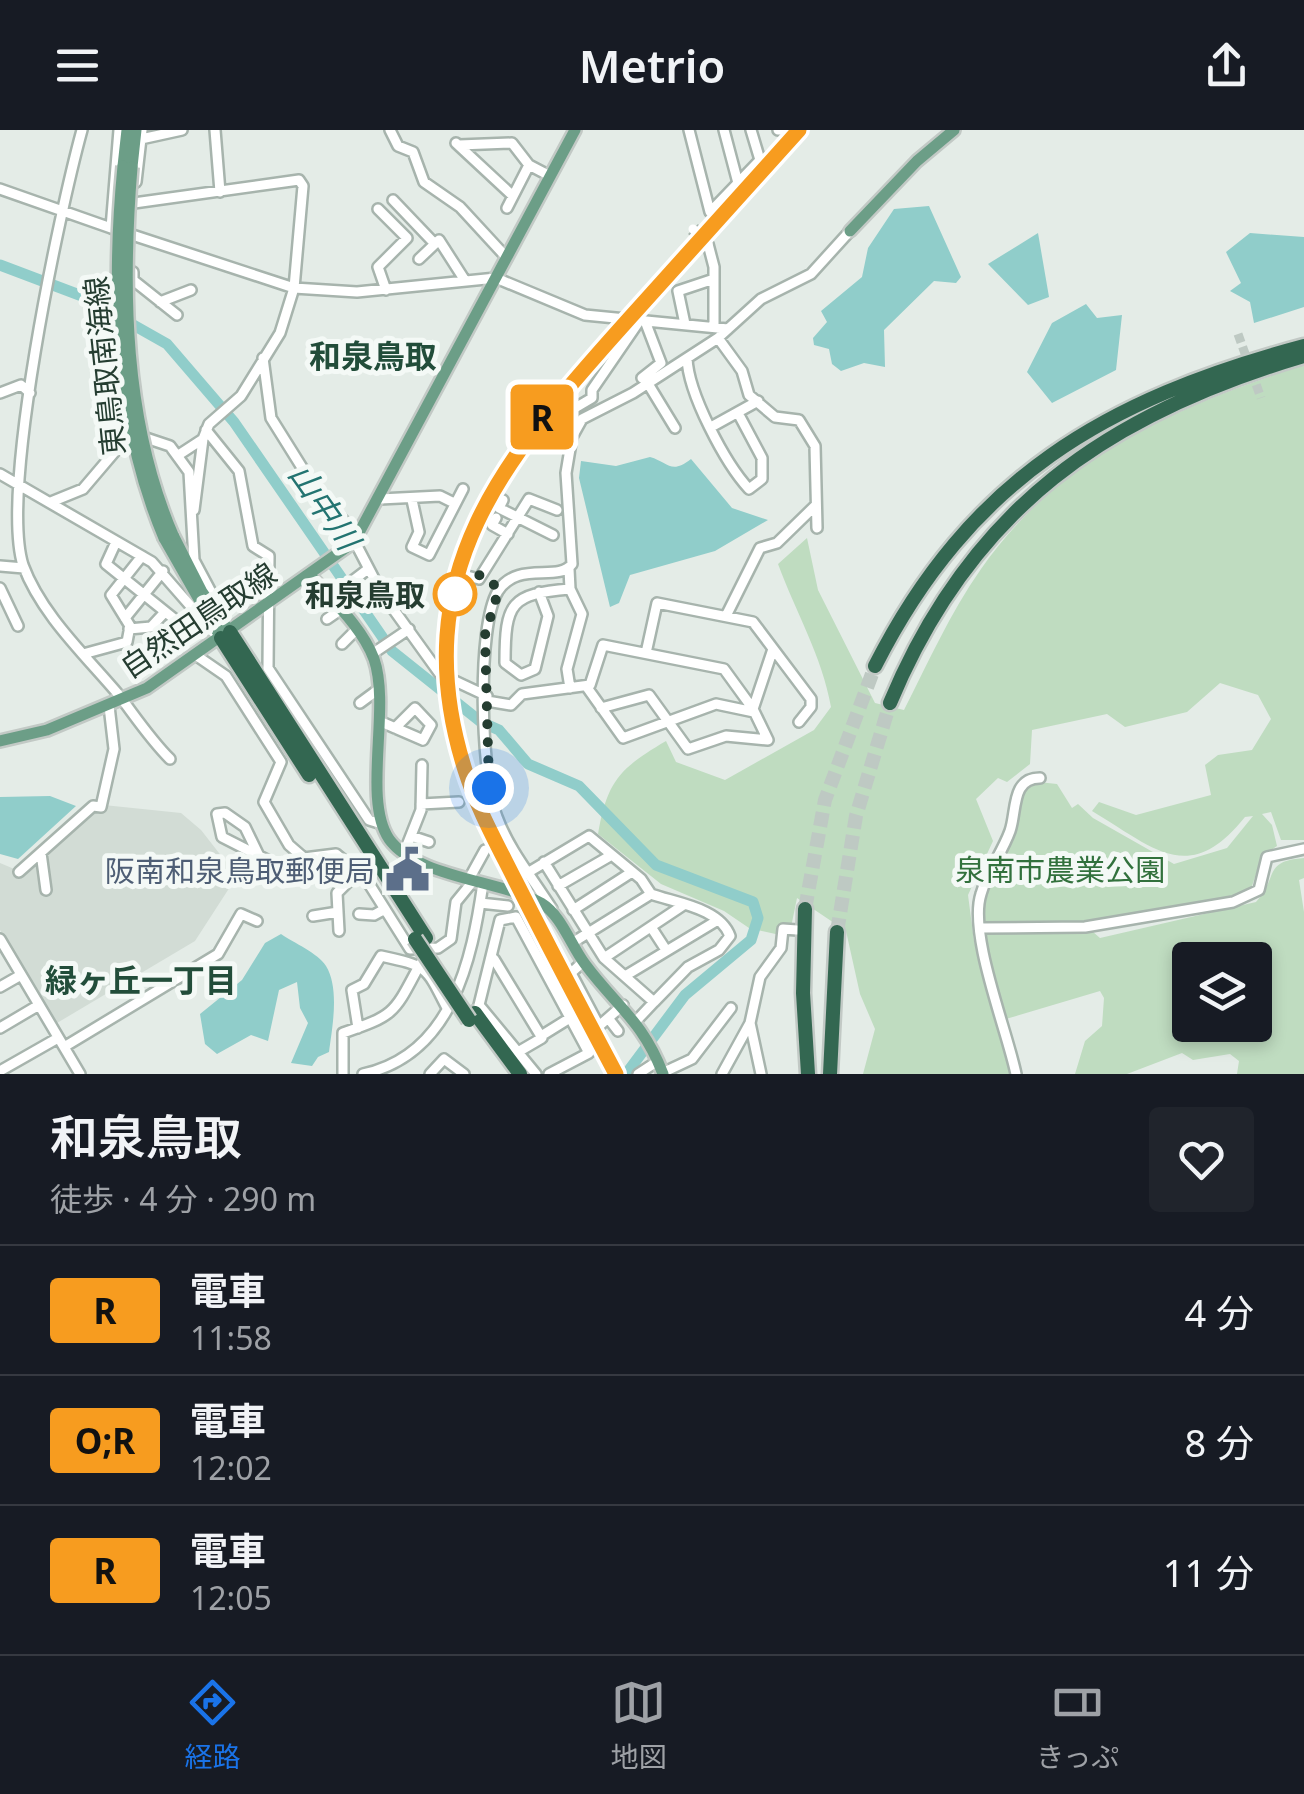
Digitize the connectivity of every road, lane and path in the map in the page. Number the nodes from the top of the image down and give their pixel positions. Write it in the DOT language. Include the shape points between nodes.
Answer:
graph roads {
  1 [pos="82,130"];
  2 [pos="123,130"];
  3 [pos="182,130"];
  4 [pos="215,130"];
  5 [pos="390,130"];
  6 [pos="574,130"];
  7 [pos="689,130"];
  8 [pos="724,130"];
  9 [pos="751,130"];
  10 [pos="954,130"];
  11 [pos="140,133"];
  12 [pos="529,165"];
  13 [pos="128,167"];
  14 [pos="550,176"];
  15 [pos="738,183"];
  16 [pos="0,189"];
  17 [pos="220,192"];
  18 [pos="512,196"];
  19 [pos="393,200"];
  20 [pos="134,202"];
  21 [pos="507,208"];
  22 [pos="378,209"];
  23 [pos="64,212"];
  24 [pos="111,228"];
  25 [pos="693,230"];
  26 [pos="850,231"];
  27 [pos="132,234"];
  28 [pos="435,244"];
  29 [pos="507,258"];
  30 [pos="419,260"];
  31 [pos="496,278"];
  32 [pos="464,279"];
  33 [pos="714,279"];
  34 [pos="294,288"];
  35 [pos="190,290"];
  36 [pos="386,290"];
  37 [pos="160,302"];
  38 [pos="176,314"];
  39 [pos="642,321"];
  40 [pos="685,324"];
  41 [pos="714,326"];
  42 [pos="728,329"];
  43 [pos="718,338"];
  44 [pos="1304,346"];
  45 [pos="1304,356"];
  46 [pos="263,358"];
  47 [pos="687,358"];
  48 [pos="645,380"];
  49 [pos="0,392"];
  50 [pos="30,393"];
  51 [pos="758,401"];
  52 [pos="570,411"];
  53 [pos="738,412"];
  54 [pos="711,427"];
  55 [pos="675,428"];
  56 [pos="205,434"];
  57 [pos="180,454"];
  58 [pos="0,474"];
  59 [pos="17,482"];
  60 [pos="463,489"];
  61 [pos="380,499"];
  62 [pos="412,500"];
  63 [pos="503,500"];
  64 [pos="51,502"];
  65 [pos="454,504"];
  66 [pos="816,505"];
  67 [pos="557,510"];
  68 [pos="496,518"];
  69 [pos="518,518"];
  70 [pos="818,528"];
  71 [pos="508,534"];
  72 [pos="553,535"];
  73 [pos="168,540"];
  74 [pos="116,542"];
  75 [pos="351,544"];
  76 [pos="142,556"];
  77 [pos="152,562"];
  78 [pos="0,566"];
  79 [pos="24,568"];
  80 [pos="368,569"];
  81 [pos="569,569"];
  82 [pos="163,571"];
  83 [pos="314,572"];
  84 [pos="482,575"];
  85 [pos="123,578"];
  86 [pos="203,585"];
  87 [pos="0,588"];
  88 [pos="499,589"];
  89 [pos="570,589"];
  90 [pos="539,592"];
  91 [pos="144,594"];
  92 [pos="333,596"];
  93 [pos="266,607"];
  94 [pos="460,607"];
  95 [pos="340,610"];
  96 [pos="164,612"];
  97 [pos="198,615"];
  98 [pos="726,616"];
  99 [pos="125,618"];
  100 [pos="327,619"];
  101 [pos="18,626"];
  102 [pos="129,629"];
  103 [pos="409,629"];
  104 [pos="356,630"];
  105 [pos="225,635"];
  106 [pos="342,644"];
  107 [pos="774,650"];
  108 [pos="375,652"];
  109 [pos="646,653"];
  110 [pos="84,654"];
  111 [pos="197,656"];
  112 [pos="875,666"];
  113 [pos="586,686"];
  114 [pos="570,688"];
  115 [pos="379,690"];
  116 [pos="487,698"];
  117 [pos="122,700"];
  118 [pos="360,703"];
  119 [pos="890,704"];
  120 [pos="109,706"];
  121 [pos="602,708"];
  122 [pos="754,710"];
  123 [pos="379,721"];
  124 [pos="669,722"];
  125 [pos="799,722"];
  126 [pos="395,728"];
  127 [pos="0,742"];
  128 [pos="170,759"];
  129 [pos="422,765"];
  130 [pos="1040,778"];
  131 [pos="422,804"];
  132 [pos="454,804"];
  133 [pos="382,824"];
  134 [pos="410,836"];
  135 [pos="429,842"];
  136 [pos="472,848"];
  137 [pos="1304,849"];
  138 [pos="41,853"];
  139 [pos="404,853"];
  140 [pos="610,856"];
  141 [pos="260,858"];
  142 [pos="304,858"];
  143 [pos="544,862"];
  144 [pos="359,871"];
  145 [pos="18,872"];
  146 [pos="632,872"];
  147 [pos="532,877"];
  148 [pos="475,880"];
  149 [pos="558,886"];
  150 [pos="46,890"];
  151 [pos="652,894"];
  152 [pos="526,896"];
  153 [pos="480,902"];
  154 [pos="508,906"];
  155 [pos="682,906"];
  156 [pos="386,909"];
  157 [pos="806,909"];
  158 [pos="573,910"];
  159 [pos="338,912"];
  160 [pos="553,912"];
  161 [pos="359,914"];
  162 [pos="313,916"];
  163 [pos="718,920"];
  164 [pos="257,921"];
  165 [pos="652,928"];
  166 [pos="980,928"];
  167 [pos="796,930"];
  168 [pos="339,931"];
  169 [pos="837,932"];
  170 [pos="588,934"];
  171 [pos="475,940"];
  172 [pos="496,940"];
  173 [pos="1,941"];
  174 [pos="572,943"];
  175 [pos="666,950"];
  176 [pos="604,958"];
  177 [pos="494,959"];
  178 [pos="583,962"];
  179 [pos="420,964"];
  180 [pos="21,974"];
  181 [pos="625,976"];
  182 [pos="0,987"];
  183 [pos="654,1002"];
  184 [pos="39,1005"];
  185 [pos="623,1005"];
  186 [pos="447,1008"];
  187 [pos="731,1008"];
  188 [pos="472,1016"];
  189 [pos="570,1018"];
  190 [pos="608,1018"];
  191 [pos="750,1023"];
  192 [pos="639,1024"];
  193 [pos="0,1028"];
  194 [pos="358,1028"];
  195 [pos="618,1032"];
  196 [pos="541,1036"];
  197 [pos="61,1042"];
  198 [pos="518,1052"];
  199 [pos="660,1066"];
  200 [pos="0,1071"];
  201 [pos="726,1071"];
  202 [pos="75,1072"];
  203 [pos="343,1074"];
  204 [pos="363,1074"];
  205 [pos="430,1074"];
  206 [pos="464,1074"];
  207 [pos="509,1074"];
  208 [pos="520,1074"];
  209 [pos="536,1074"];
  210 [pos="549,1074"];
  211 [pos="638,1074"];
  212 [pos="760,1074"];
  213 [pos="808,1074"];
  214 [pos="830,1074"];
  215 [pos="1016,1074"];
  1 -- 23 [label="street"];
  2 -- 13 [label="main road, 東鳥取南海線"];
  2 -- 24 [label="street"];
  3 -- 11 [label="street"];
  4 -- 17 [label="street"];
  5 -- 29 [label="street" via="398,146 413,152 424,182 460,207"];
  6 -- 14 [label="main road"];
  7 -- 15 [label="street" via="710,212"];
  8 -- 15 [label="street"];
  9 -- 15 [label="street" via="760,160"];
  10 -- 26 [label="main road"];
  11 -- 13 [label="main road, 東鳥取南海線"];
  11 -- 20 [label="street"];
  12 -- 14 [label="street"];
  12 -- 18 [label="street"];
  12 -- 18 [label="street" via="512,143 457,143"];
  13 -- 73 [label="main road, 東鳥取南海線, bridge" via="118,275 128,406 140,470"];
  14 -- 29 [label="main road"];
  16 -- 23 [label="street"];
  17 -- 20 [label="street"];
  17 -- 34 [label="street" via="302,182"];
  18 -- 21 [label="street"];
  19 -- 28 [label="street"];
  20 -- 27 [label="street"];
  22 -- 36 [label="street" via="407,238 378,267"];
  23 -- 24 [label="street"];
  23 -- 50 [label="street"];
  24 -- 27 [label="street"];
  25 -- 33 [label="street, bridge" via="708,244"];
  26 -- 42 [label="street" via="811,274 754,303"];
  27 -- 34 [label="street"];
  27 -- 37 [label="street" via="133,280"];
  28 -- 30 [label="street"];
  28 -- 32 [label="street" via="439,240 453,256"];
  29 -- 31 [label="main road"];
  31 -- 32 [label="street"];
  31 -- 39 [label="street" via="585,315"];
  31 -- 61 [label="main road"];
  32 -- 36 [label="street"];
  33 -- 40 [label="street" via="678,291"];
  33 -- 41 [label="street"];
  34 -- 36 [label="street"];
  34 -- 46 [label="street" via="280,332"];
  35 -- 37 [label="street"];
  37 -- 38 [label="street"];
  39 -- 40 [label="street"];
  39 -- 48 [label="street" via="661,363"];
  39 -- 52 [label="street" via="592,398"];
  40 -- 41 [label="street"];
  41 -- 42 [label="street"];
  42 -- 43 [label="street"];
  43 -- 47 [label="street"];
  43 -- 51 [label="street"];
  44 -- 112 [label="highway" via="1163,391 1052,453 948,550"];
  45 -- 119 [label="highway" via="1162,406 1056,475 968,566 915,648"];
  46 -- 56 [label="street"];
  46 -- 75 [label="street" via="271,418"];
  47 -- 48 [label="street"];
  47 -- 54 [label="street" via="688,378"];
  48 -- 55 [label="street"];
  48 -- 81 [label="street" via="585,416 574,432 565,478 574,557"];
  49 -- 50 [label="street" via="21,386"];
  50 -- 59 [label="street"];
  51 -- 53 [label="street"];
  51 -- 66 [label="street" via="774,416 799,420 813,436"];
  53 -- 54 [label="street"];
  53 -- 54 [label="street" via="762,458 762,479 748,489"];
  56 -- 57 [label="street"];
  56 -- 86 [label="street" via="194,524"];
  56 -- 93 [label="street" via="239,470 253,546 269,556"];
  57 -- 64 [label="street" via="155,439 131,438 82,489"];
  57 -- 86 [label="street" via="189,475 192,552"];
  58 -- 59 [label="street"];
  59 -- 64 [label="street"];
  59 -- 79 [label="street"];
  60 -- 65 [label="street"];
  61 -- 62 [label="street"];
  61 -- 75 [label="main road"];
  62 -- 65 [label="street" via="431,495"];
  62 -- 65 [label="street" via="420,532 412,547 429,560"];
  63 -- 69 [label="street" via="499,508"];
  64 -- 74 [label="street"];
  66 -- 70 [label="street"];
  66 -- 98 [label="street" via="777,542 760,548"];
  67 -- 69 [label="street" via="529,499"];
  68 -- 71 [label="street" via="492,525"];
  69 -- 71 [label="street"];
  69 -- 72 [label="street"];
  71 -- 84 [label="street"];
  73 -- 77 [label="street"];
  73 -- 86 [label="main road, 東鳥取南海線"];
  73 -- 105 [label="main road, 東鳥取南海線"];
  74 -- 76 [label="street"];
  74 -- 85 [label="street" via="106,564"];
  75 -- 80 [label="street"];
  75 -- 83 [label="main road, 自然田鳥取線"];
  76 -- 77 [label="street"];
  76 -- 85 [label="street"];
  77 -- 82 [label="street"];
  78 -- 79 [label="street"];
  79 -- 110 [label="street"];
  80 -- 92 [label="street"];
  80 -- 103 [label="street"];
  81 -- 88 [label="street" via="520,574"];
  81 -- 89 [label="street"];
  82 -- 91 [label="street"];
  82 -- 97 [label="street"];
  83 -- 92 [label="main road"];
  83 -- 93 [label="main road, 自然田鳥取線"];
  84 -- 88 [label="street"];
  84 -- 94 [label="street" via="466,576"];
  85 -- 91 [label="street"];
  85 -- 99 [label="street" via="111,595"];
  86 -- 105 [label="main road, 東鳥取南海線"];
  87 -- 101 [label="street"];
  88 -- 116 [label="street" via="485,630"];
  89 -- 90 [label="street"];
  89 -- 114 [label="street" via="582,614 567,669"];
  90 -- 90 [label="street" via="520,597 507,627 506,667 521,675 535,669 548,616"];
  91 -- 96 [label="street"];
  91 -- 99 [label="street"];
  92 -- 95 [label="main road"];
  93 -- 105 [label="main road, 自然田鳥取線"];
  93 -- 133 [label="street" via="268,668 369,820"];
  95 -- 100 [label="street"];
  95 -- 104 [label="main road"];
  96 -- 97 [label="street" via="183,626"];
  96 -- 102 [label="street" via="151,626"];
  97 -- 105 [label="street"];
  98 -- 107 [label="street" via="753,622"];
  98 -- 109 [label="street" via="657,603"];
  99 -- 102 [label="street"];
  102 -- 110 [label="street" via="127,642"];
  103 -- 108 [label="street"];
  103 -- 116 [label="street" via="444,678"];
  104 -- 106 [label="street"];
  104 -- 108 [label="main road"];
  105 -- 111 [label="main road, 自然田鳥取線"];
  105 -- 188 [label="highway, bridge"];
  107 -- 122 [label="street"];
  107 -- 125 [label="street" via="811,699"];
  108 -- 115 [label="main road"];
  109 -- 113 [label="street" via="604,646"];
  109 -- 122 [label="street" via="724,669"];
  110 -- 117 [label="street"];
  111 -- 117 [label="main road, 自然田鳥取線"];
  111 -- 142 [label="street" via="226,676 280,762 264,805"];
  113 -- 114 [label="street"];
  113 -- 121 [label="street"];
  114 -- 116 [label="street" via="522,694 512,705"];
  115 -- 118 [label="street"];
  115 -- 123 [label="main road"];
  116 -- 147 [label="street" via="486,755 496,817"];
  117 -- 120 [label="main road, 自然田鳥取線"];
  117 -- 128 [label="street"];
  120 -- 127 [label="main road, 自然田鳥取線"];
  120 -- 138 [label="street" via="114,749 101,806"];
  121 -- 124 [label="street" via="649,694"];
  121 -- 124 [label="street" via="623,738"];
  122 -- 124 [label="street" via="716,704"];
  122 -- 124 [label="street" via="768,740 726,736 688,749"];
  123 -- 126 [label="street"];
  123 -- 133 [label="main road"];
  129 -- 131 [label="street"];
  130 -- 166 [label="street" via="1020,786 1010,831 979,898"];
  131 -- 132 [label="street"];
  131 -- 134 [label="street"];
  133 -- 139 [label="main road"];
  134 -- 135 [label="street"];
  134 -- 139 [label="street"];
  136 -- 148 [label="street" via="484,852"];
  137 -- 166 [label="street" via="1267,857 1258,890 1233,902 1085,927"];
  138 -- 145 [label="street"];
  138 -- 150 [label="street"];
  139 -- 148 [label="main road"];
  140 -- 143 [label="street" via="589,836"];
  140 -- 146 [label="street"];
  140 -- 149 [label="street"];
  141 -- 141 [label="street" via="222,837 218,814 245,826"];
  141 -- 142 [label="street" via="283,868"];
  142 -- 144 [label="street" via="334,853"];
  143 -- 147 [label="street"];
  143 -- 149 [label="street"];
  144 -- 156 [label="street"];
  144 -- 159 [label="street" via="337,893"];
  146 -- 151 [label="street"];
  146 -- 158 [label="street"];
  147 -- 152 [label="street"];
  147 -- 160 [label="street"];
  148 -- 152 [label="main road"];
  148 -- 153 [label="street"];
  148 -- 156 [label="street" via="456,902 451,939 438,948 410,950"];
  149 -- 158 [label="street"];
  151 -- 155 [label="street"];
  151 -- 170 [label="street"];
  152 -- 160 [label="main road"];
  153 -- 154 [label="street"];
  153 -- 171 [label="street"];
  155 -- 163 [label="street"];
  155 -- 165 [label="street"];
  156 -- 161 [label="street"];
  157 -- 213 [label="highway" via="802,992"];
  158 -- 170 [label="street"];
  159 -- 162 [label="street"];
  159 -- 168 [label="street"];
  160 -- 174 [label="main road"];
  163 -- 175 [label="street"];
  163 -- 183 [label="street" via="727,926 729,941 688,967"];
  164 -- 197 [label="street" via="241,914 218,954"];
  165 -- 175 [label="street"];
  165 -- 176 [label="street"];
  166 -- 215 [label="street"];
  167 -- 191 [label="street" via="783,929 781,948 760,977"];
  169 -- 214 [label="highway"];
  170 -- 174 [label="street"];
  170 -- 176 [label="street"];
  171 -- 172 [label="street"];
  171 -- 186 [label="street"];
  172 -- 177 [label="street"];
  172 -- 189 [label="street" via="500,920 516,917"];
  173 -- 180 [label="street"];
  174 -- 178 [label="main road"];
  175 -- 181 [label="street"];
  176 -- 181 [label="street"];
  177 -- 196 [label="street"];
  177 -- 198 [label="street" via="479,1005"];
  178 -- 185 [label="main road"];
  178 -- 190 [label="street" via="570,973 598,1026"];
  179 -- 186 [label="street"];
  179 -- 194 [label="street" via="396,1009"];
  179 -- 194 [label="street" via="381,956 364,984 352,990"];
  180 -- 182 [label="street"];
  180 -- 184 [label="street"];
  181 -- 183 [label="street"];
  183 -- 192 [label="street"];
  184 -- 193 [label="street"];
  184 -- 197 [label="street"];
  185 -- 190 [label="street"];
  185 -- 192 [label="main road"];
  186 -- 204 [label="street" via="410,1055"];
  187 -- 199 [label="street" via="692,1059"];
  188 -- 207 [label="highway"];
  188 -- 208 [label="highway"];
  189 -- 196 [label="street"];
  189 -- 210 [label="street" via="589,1053"];
  190 -- 195 [label="street"];
  191 -- 201 [label="street"];
  191 -- 212 [label="street"];
  192 -- 199 [label="main road"];
  194 -- 203 [label="street" via="343,1033"];
  196 -- 198 [label="street"];
  197 -- 200 [label="street"];
  197 -- 202 [label="street"];
  198 -- 209 [label="street"];
  199 -- 211 [label="street"];
  205 -- 206 [label="street" via="444,1058"];
}
